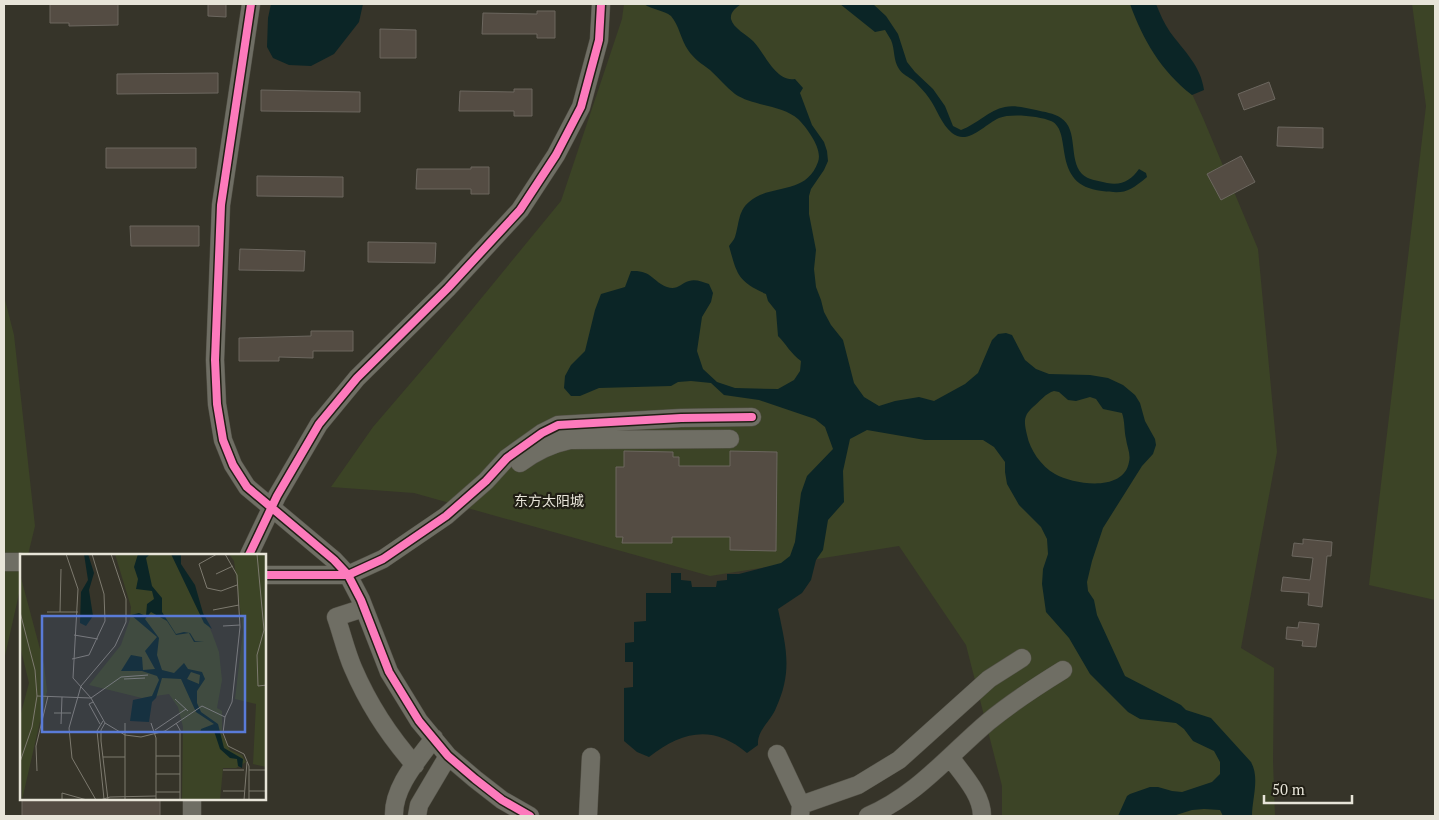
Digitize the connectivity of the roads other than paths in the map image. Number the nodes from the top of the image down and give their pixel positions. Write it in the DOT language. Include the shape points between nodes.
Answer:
graph roads {
  1 [pos="251,4"];
  2 [pos="601,4"];
  3 [pos="752,417"];
  4 [pos="730,439"];
  5 [pos="486,481"];
  6 [pos="271,508"];
  7 [pos="249,554"];
  8 [pos="4,562"];
  9 [pos="20,562"];
  10 [pos="266,575"];
  11 [pos="348,575"];
  12 [pos="364,608"];
  13 [pos="1022,658"];
  14 [pos="1063,670"];
  15 [pos="434,738"];
  16 [pos="777,754"];
  17 [pos="448,756"];
  18 [pos="590,757"];
  19 [pos="950,757"];
  20 [pos="415,765"];
  21 [pos="192,800"];
  22 [pos="800,810"];
  23 [pos="192,816"];
  24 [pos="394,816"];
  25 [pos="418,816"];
  26 [pos="530,816"];
  27 [pos="588,816"];
  28 [pos="868,816"];
  29 [pos="982,816"];
  1 -- 6 [label="street" via="221,205 216,404 223,440 234,465 247,487"];
  2 -- 6 [label="street" via="598,40 580,107 556,156 520,210 448,288 357,378 319,424"];
  3 -- 5 [label="street" via="558,425 507,458"];
  4 -- 5 [label="street" via="570,440 537,451 510,470"];
  5 -- 11 [label="street" via="430,527 383,559"];
  6 -- 7 [label="street"];
  6 -- 11 [label="street"];
  8 -- 9 [label="street"];
  10 -- 11 [label="street"];
  11 -- 12 [label="street"];
  12 -- 15 [label="street" via="389,672 403,698"];
  12 -- 20 [label="street" via="336,617 353,668 368,698 383,724"];
  13 -- 22 [label="street" via="989,679 900,760 858,785"];
  14 -- 19 [label="street" via="1008,707"];
  15 -- 17 [label="street"];
  15 -- 20 [label="street"];
  16 -- 22 [label="street"];
  17 -- 25 [label="street" via="419,805"];
  17 -- 26 [label="street" via="502,800"];
  18 -- 27 [label="street"];
  19 -- 28 [label="street" via="902,798"];
  19 -- 29 [label="street" via="977,796"];
  20 -- 24 [label="street" via="403,784"];
  21 -- 23 [label="street"];
}
